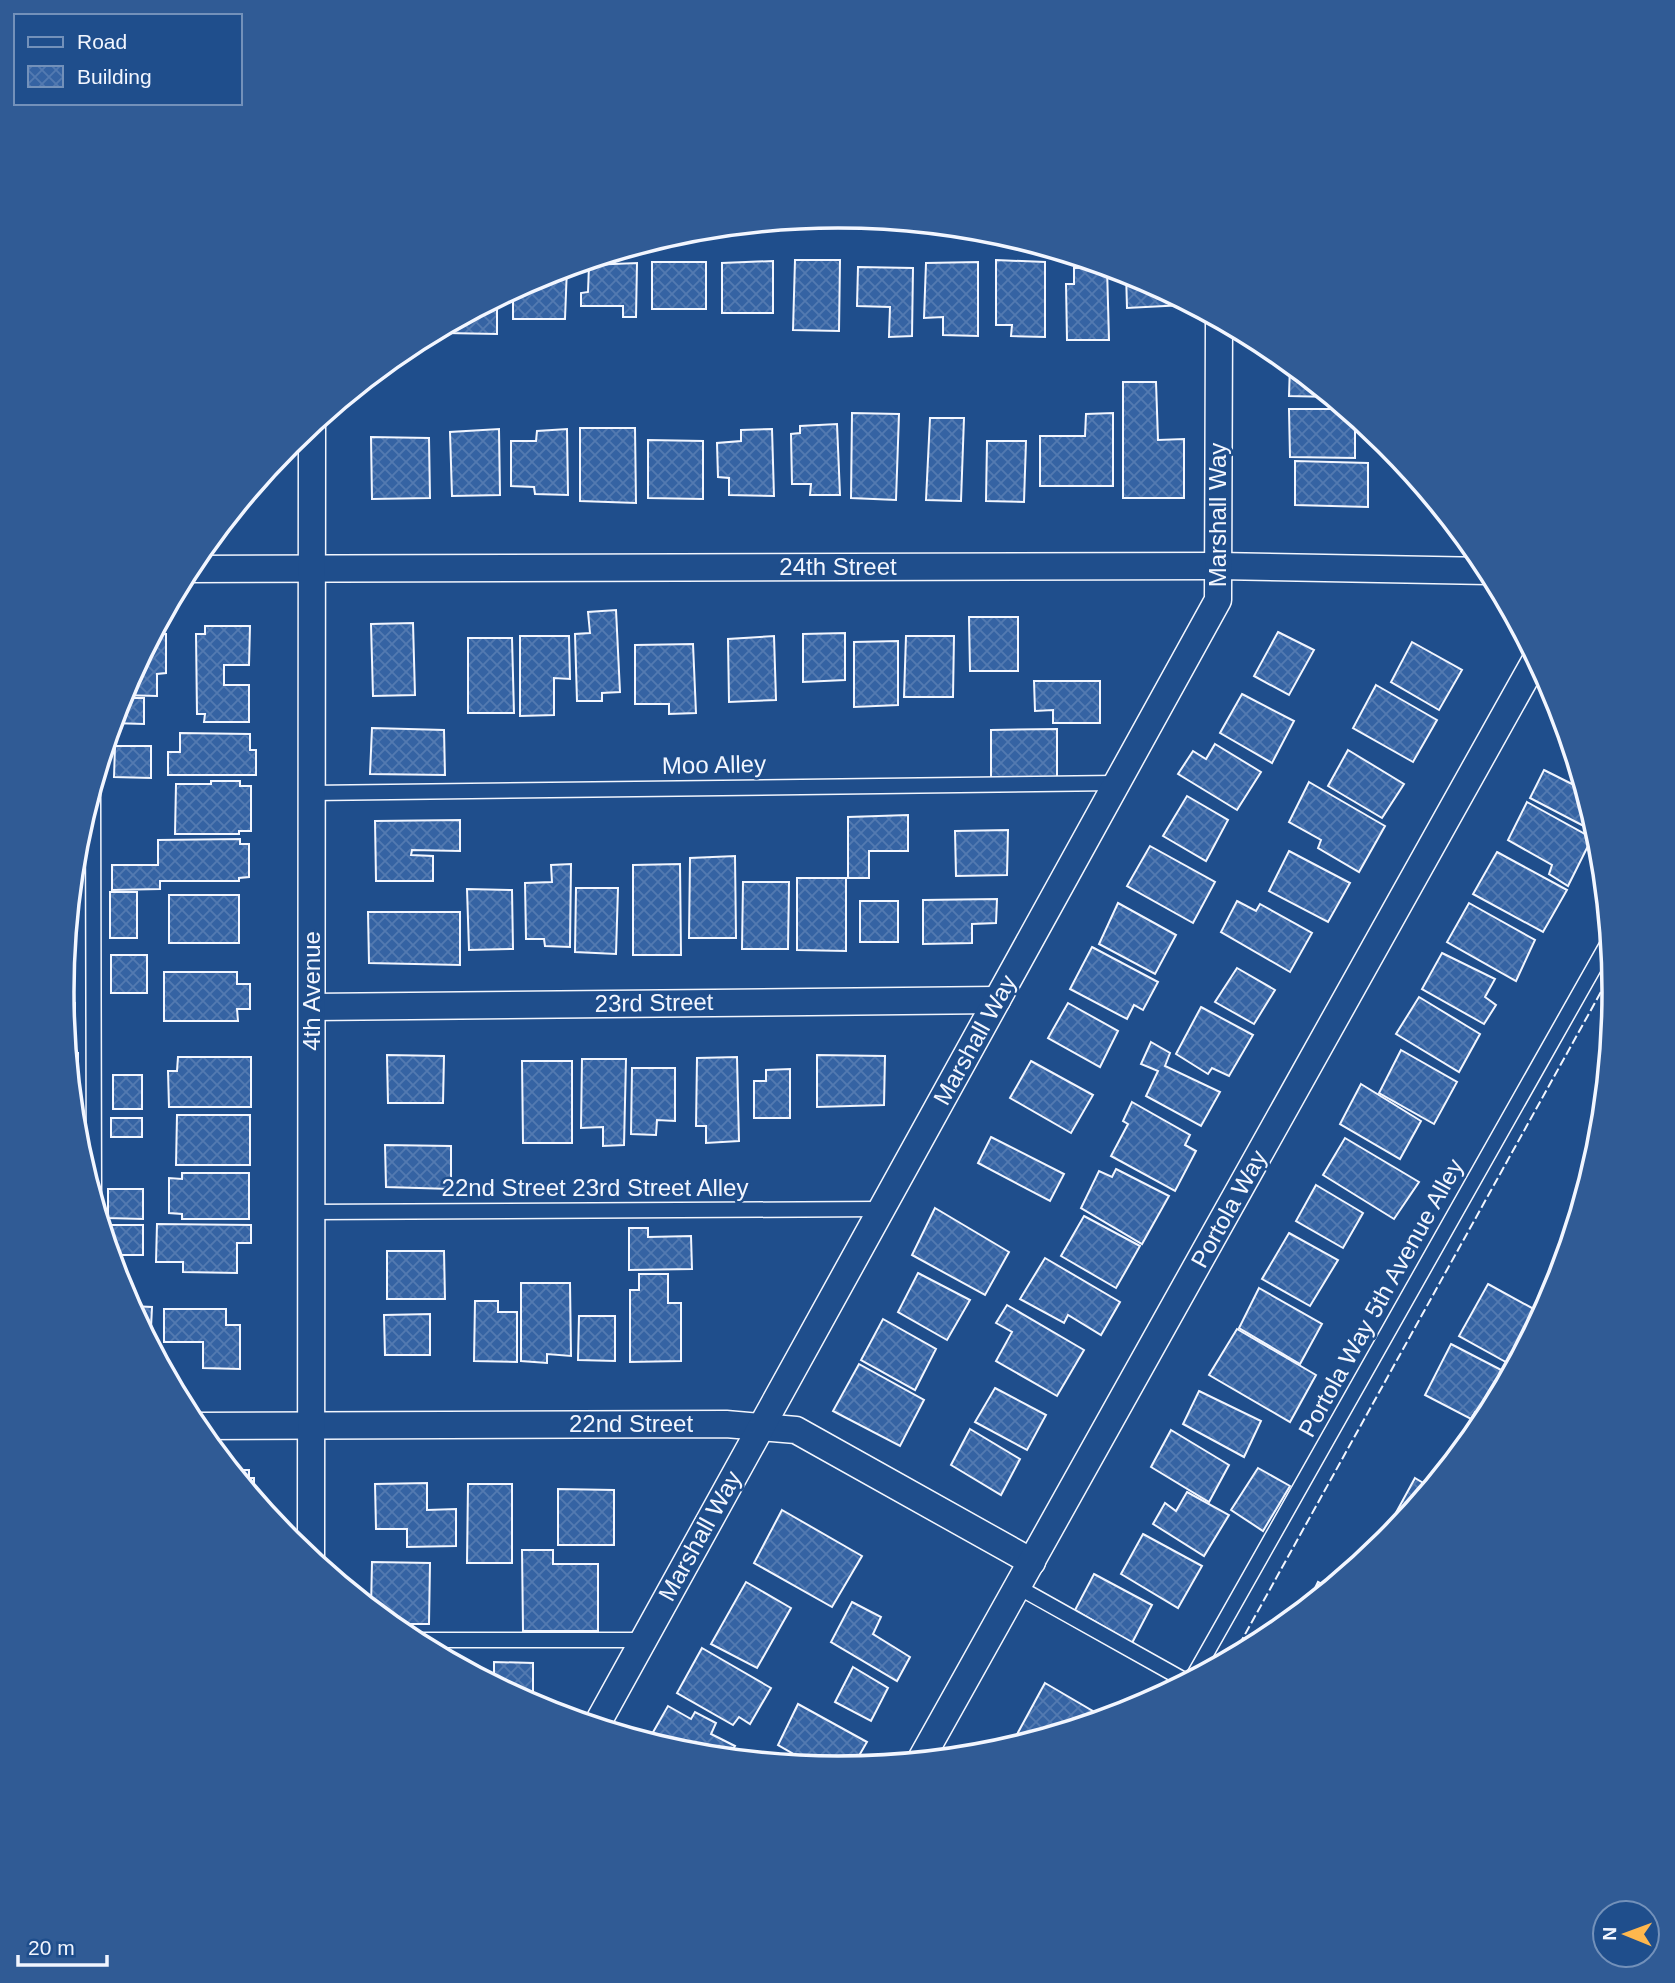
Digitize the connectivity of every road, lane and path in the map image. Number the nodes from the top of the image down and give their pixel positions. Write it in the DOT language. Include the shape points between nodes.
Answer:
graph roads {
  1 [pos="1219,329"];
  2 [pos="312,437"];
  3 [pos="1218,566"];
  4 [pos="201,569"];
  5 [pos="312,570"];
  6 [pos="1475,571"];
  7 [pos="1530,670"];
  8 [pos="1116,783"];
  9 [pos="312,793"];
  10 [pos="93,822"];
  11 [pos="1601,956"];
  12 [pos="997,1000"];
  13 [pos="312,1007"];
  14 [pos="94,1165"];
  15 [pos="881,1209"];
  16 [pos="310,1212"];
  17 [pos="209,1426"];
  18 [pos="313,1426"];
  19 [pos="760,1426"];
  20 [pos="311,1545"];
  21 [pos="1032,1562"];
  22 [pos="1018,1587"];
  23 [pos="434,1640"];
  24 [pos="642,1640"];
  25 [pos="1201,1663"];
  26 [pos="1177,1676"];
  27 [pos="601,1717"];
  28 [pos="927,1750"];
  1 -- 3 [label="street, Marshall Way"];
  2 -- 5 [label="street, 4th Avenue"];
  3 -- 5 [label="street, 24th Street"];
  3 -- 6 [label="street, 24th Street"];
  3 -- 8 [label="street, Marshall Way" via="1218,600"];
  4 -- 5 [label="street, 24th Street"];
  5 -- 9 [label="street, 4th Avenue"];
  7 -- 21 [label="street, Portola Way"];
  8 -- 9 [label="lane, Moo Alley"];
  8 -- 12 [label="street, Marshall Way"];
  9 -- 13 [label="street, 4th Avenue"];
  10 -- 14 [label="lane"];
  11 -- 25 [label="lane, Portola Way 5th Avenue Alley"];
  12 -- 13 [label="street, 23rd Street"];
  12 -- 15 [label="street, Marshall Way"];
  13 -- 16 [label="street, 4th Avenue"];
  15 -- 16 [label="lane, 22nd Street 23rd Street Alley"];
  15 -- 19 [label="street, Marshall Way"];
  16 -- 18 [label="street, 4th Avenue"];
  17 -- 18 [label="street, 22nd Street"];
  18 -- 19 [label="street, 22nd Street"];
  18 -- 20 [label="street, 4th Avenue"];
  19 -- 21 [label="street, 22nd Street" via="796,1430"];
  19 -- 24 [label="street, Marshall Way"];
  21 -- 22 [label="street, Portola Way"];
  22 -- 26 [label="lane"];
  22 -- 28 [label="street, Portola Way"];
  23 -- 24 [label="lane"];
  24 -- 27 [label="street, Marshall Way"];
}
